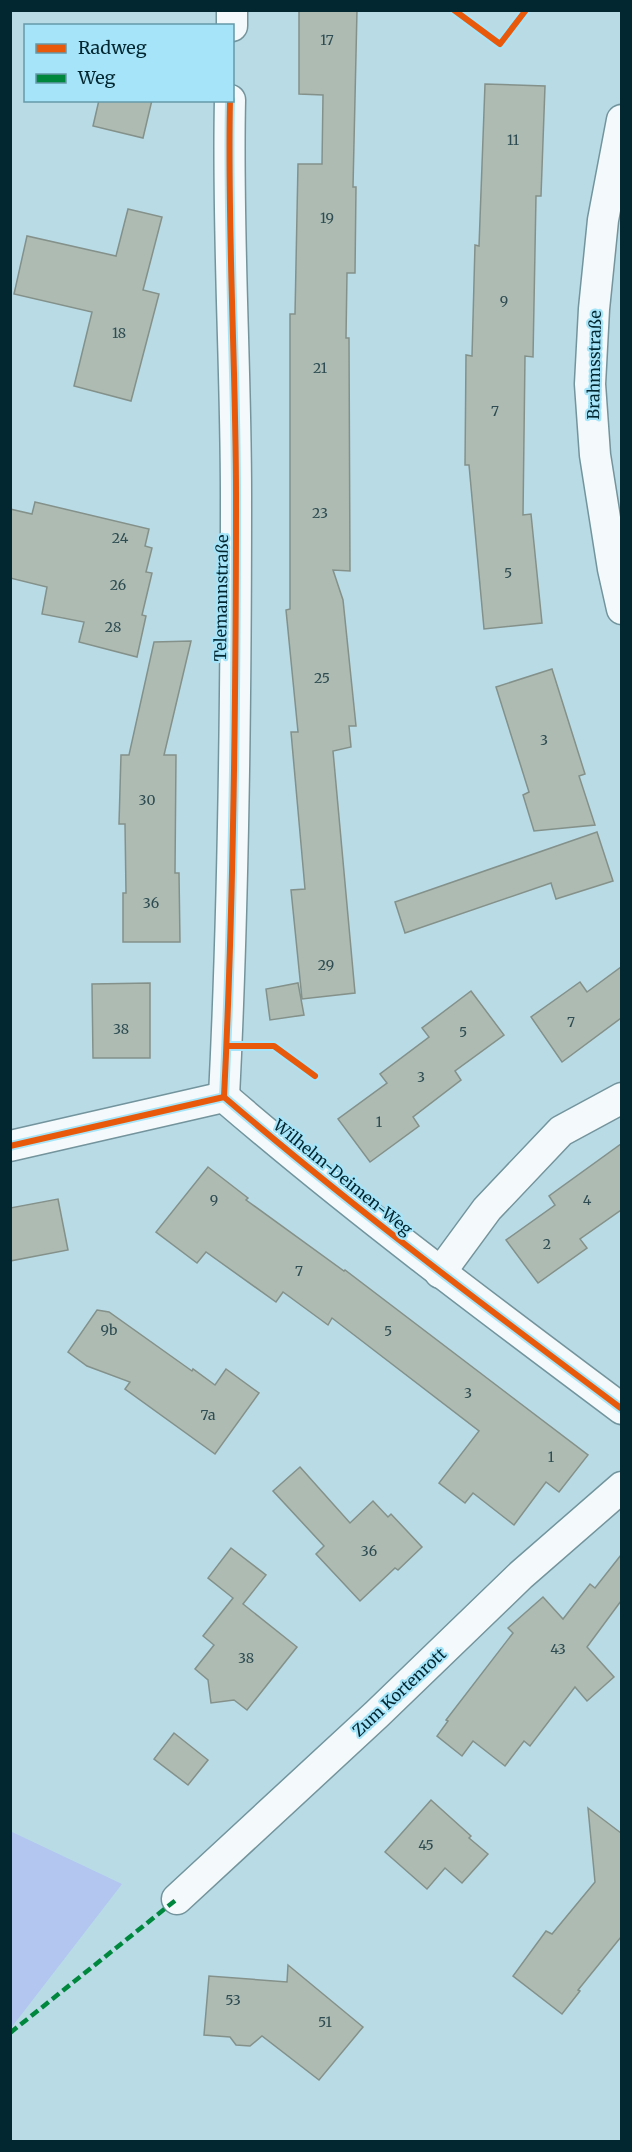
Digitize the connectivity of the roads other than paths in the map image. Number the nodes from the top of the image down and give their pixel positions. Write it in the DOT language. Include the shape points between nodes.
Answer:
graph roads {
  1 [pos="230,102"];
  2 [pos="621,120"];
  3 [pos="621,609"];
  4 [pos="224,1097"];
  5 [pos="621,1098"];
  6 [pos="10,1146"];
  7 [pos="440,1273"];
  8 [pos="621,1409"];
  9 [pos="621,1487"];
  10 [pos="177,1899"];
  1 -- 4 [label="street, Telemannstraße" via="228,176 236,507"];
  2 -- 3 [label="street, Brahmsstraße" via="603,220 590,384 595,455"];
  4 -- 6 [label="street"];
  4 -- 7 [label="street, Wilhelm-Deimen-Weg"];
  5 -- 7 [label="street" via="561,1131 487,1209"];
  7 -- 8 [label="street, Wilhelm-Deimen-Weg"];
  9 -- 10 [label="street, Zum Kortenrott" via="521,1575"];
}
